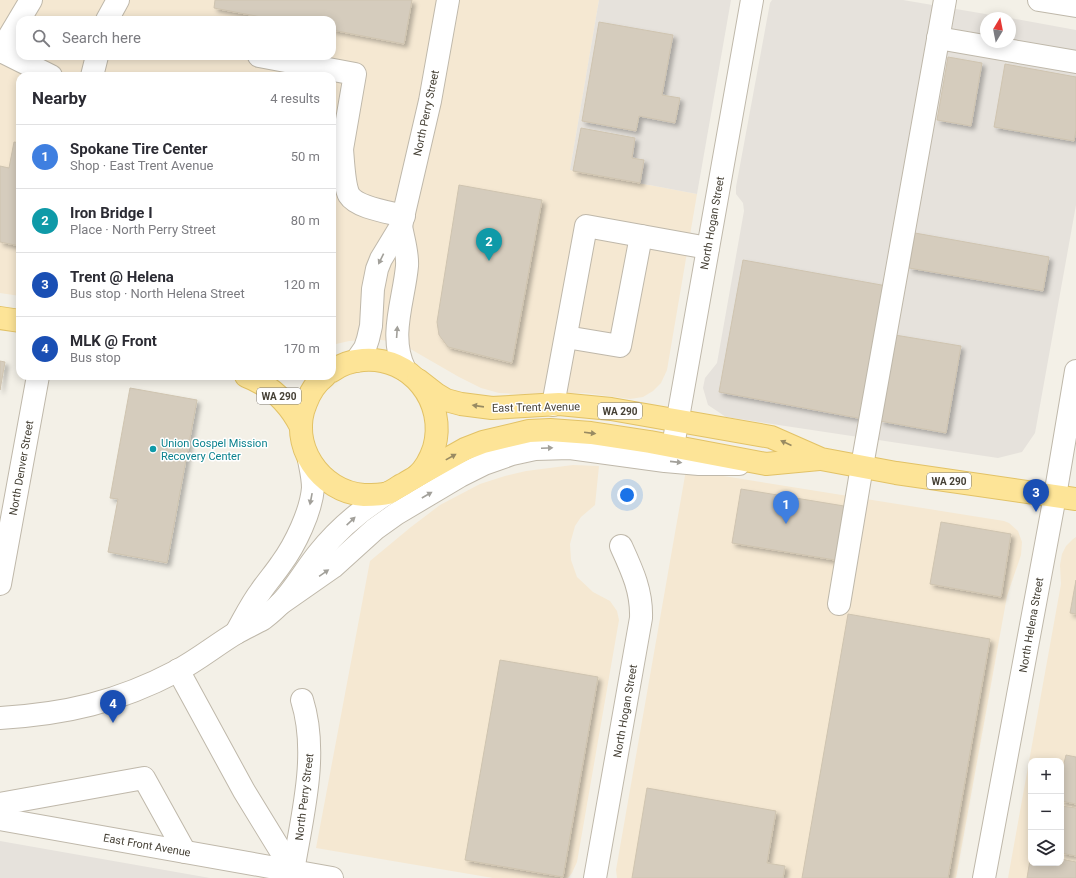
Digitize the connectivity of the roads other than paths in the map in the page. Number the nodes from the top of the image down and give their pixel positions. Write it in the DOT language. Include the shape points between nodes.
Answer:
graph roads {
  1 [pos="31,0"];
  2 [pos="118,0"];
  3 [pos="448,0"];
  4 [pos="752,0"];
  5 [pos="945,0"];
  6 [pos="1039,0"];
  7 [pos="1076,6"];
  8 [pos="21,16"];
  9 [pos="109,16"];
  10 [pos="16,25"];
  11 [pos="938,38"];
  12 [pos="0,52"];
  13 [pos="16,60"];
  14 [pos="17,60"];
  15 [pos="95,60"];
  16 [pos="280,60"];
  17 [pos="1076,62"];
  18 [pos="42,72"];
  19 [pos="93,72"];
  20 [pos="337,146"];
  21 [pos="402,221"];
  22 [pos="641,236"];
  23 [pos="708,248"];
  24 [pos="0,318"];
  25 [pos="16,320"];
  26 [pos="566,337"];
  27 [pos="347,362"];
  28 [pos="336,369"];
  29 [pos="1076,371"];
  30 [pos="411,375"];
  31 [pos="37,380"];
  32 [pos="255,380"];
  33 [pos="321,380"];
  34 [pos="554,405"];
  35 [pos="678,420"];
  36 [pos="301,427"];
  37 [pos="673,446"];
  38 [pos="822,459"];
  39 [pos="309,460"];
  40 [pos="766,464"];
  41 [pos="862,466"];
  42 [pos="417,476"];
  43 [pos="388,493"];
  44 [pos="1055,496"];
  45 [pos="1076,499"];
  46 [pos="621,546"];
  47 [pos="0,584"];
  48 [pos="280,604"];
  49 [pos="839,604"];
  50 [pos="236,633"];
  51 [pos="178,670"];
  52 [pos="302,700"];
  53 [pos="0,718"];
  54 [pos="0,804"];
  55 [pos="0,819"];
  56 [pos="185,852"];
  57 [pos="293,871"];
  58 [pos="332,878"];
  59 [pos="595,878"];
  60 [pos="984,878"];
  1 -- 8 [label="street"];
  2 -- 9 [label="street"];
  3 -- 21 [label="street, North Perry Street" via="430,101"];
  4 -- 23 [label="street, North Hogan Street"];
  5 -- 11 [label="street"];
  6 -- 7 [label="street"];
  10 -- 12 [label="street"];
  11 -- 17 [label="street"];
  11 -- 41 [label="street"];
  12 -- 13 [label="street"];
  14 -- 18 [label="street"];
  15 -- 19 [label="street"];
  16 -- 20 [label="street" via="355,74"];
  20 -- 21 [label="street" via="348,194 354,201"];
  21 -- 27 [label="street, North Perry Street, one-way" via="377,269 371,326 365,348"];
  30 -- 21 [label="street, North Perry Street, one-way" via="399,355 397,342 407,264"];
  22 -- 23 [label="street"];
  22 -- 26 [label="street" via="620,346"];
  22 -- 26 [label="street" via="586,226"];
  23 -- 35 [label="street, North Hogan Street"];
  24 -- 25 [label="main road"];
  26 -- 34 [label="street"];
  27 -- 28 [label="main road"];
  27 -- 30 [label="main road, WA 290" via="384,361"];
  29 -- 44 [label="street, North Helena Street"];
  34 -- 30 [label="main road, East Trent Avenue / WA 290, one-way" via="492,408 461,404 446,400"];
  30 -- 42 [label="main road" via="426,391 432,402 437,428 432,454"];
  31 -- 47 [label="street, North Denver Street"];
  32 -- 36 [label="main road, WA 290" via="277,394 293,412"];
  33 -- 36 [label="main road" via="310,393 303,409"];
  34 -- 35 [label="main road, East Trent Avenue / WA 290" via="591,407"];
  35 -- 37 [label="street, North Hogan Street"];
  38 -- 35 [label="main road, East Trent Avenue / WA 290, one-way" via="771,437"];
  36 -- 39 [label="main road, WA 290" via="303,444"];
  37 -- 40 [label="main road, East Trent Avenue / WA 290"];
  42 -- 37 [label="main road, East Trent Avenue / WA 290, one-way" via="465,449 503,436 529,431 573,431"];
  38 -- 40 [label="main road, East Trent Avenue / WA 290"];
  38 -- 41 [label="main road, East Trent Avenue / WA 290"];
  39 -- 43 [label="main road, WA 290" via="318,473 343,490 358,494"];
  39 -- 50 [label="street, one-way" via="313,488 307,514 286,557 261,591"];
  48 -- 40 [label="street, one-way" via="333,567 375,529 396,514 466,473 512,454 535,449 570,448 700,464"];
  41 -- 44 [label="main road, East Trent Avenue / WA 290"];
  41 -- 49 [label="street"];
  42 -- 43 [label="main road, WA 290"];
  48 -- 43 [label="street, one-way" via="318,553 369,505"];
  44 -- 45 [label="main road, East Trent Avenue / WA 290"];
  44 -- 60 [label="street, North Helena Street"];
  46 -- 59 [label="street, North Hogan Street" via="635,577 641,618"];
  48 -- 50 [label="street" via="264,618"];
  50 -- 51 [label="street"];
  51 -- 53 [label="street" via="138,689 75,710"];
  51 -- 57 [label="street" via="244,791"];
  52 -- 57 [label="street, North Perry Street" via="310,746 306,793"];
  54 -- 56 [label="street" via="144,778"];
  55 -- 56 [label="street, East Front Avenue"];
  56 -- 57 [label="street, East Front Avenue"];
  57 -- 58 [label="street, East Front Avenue"];
}
